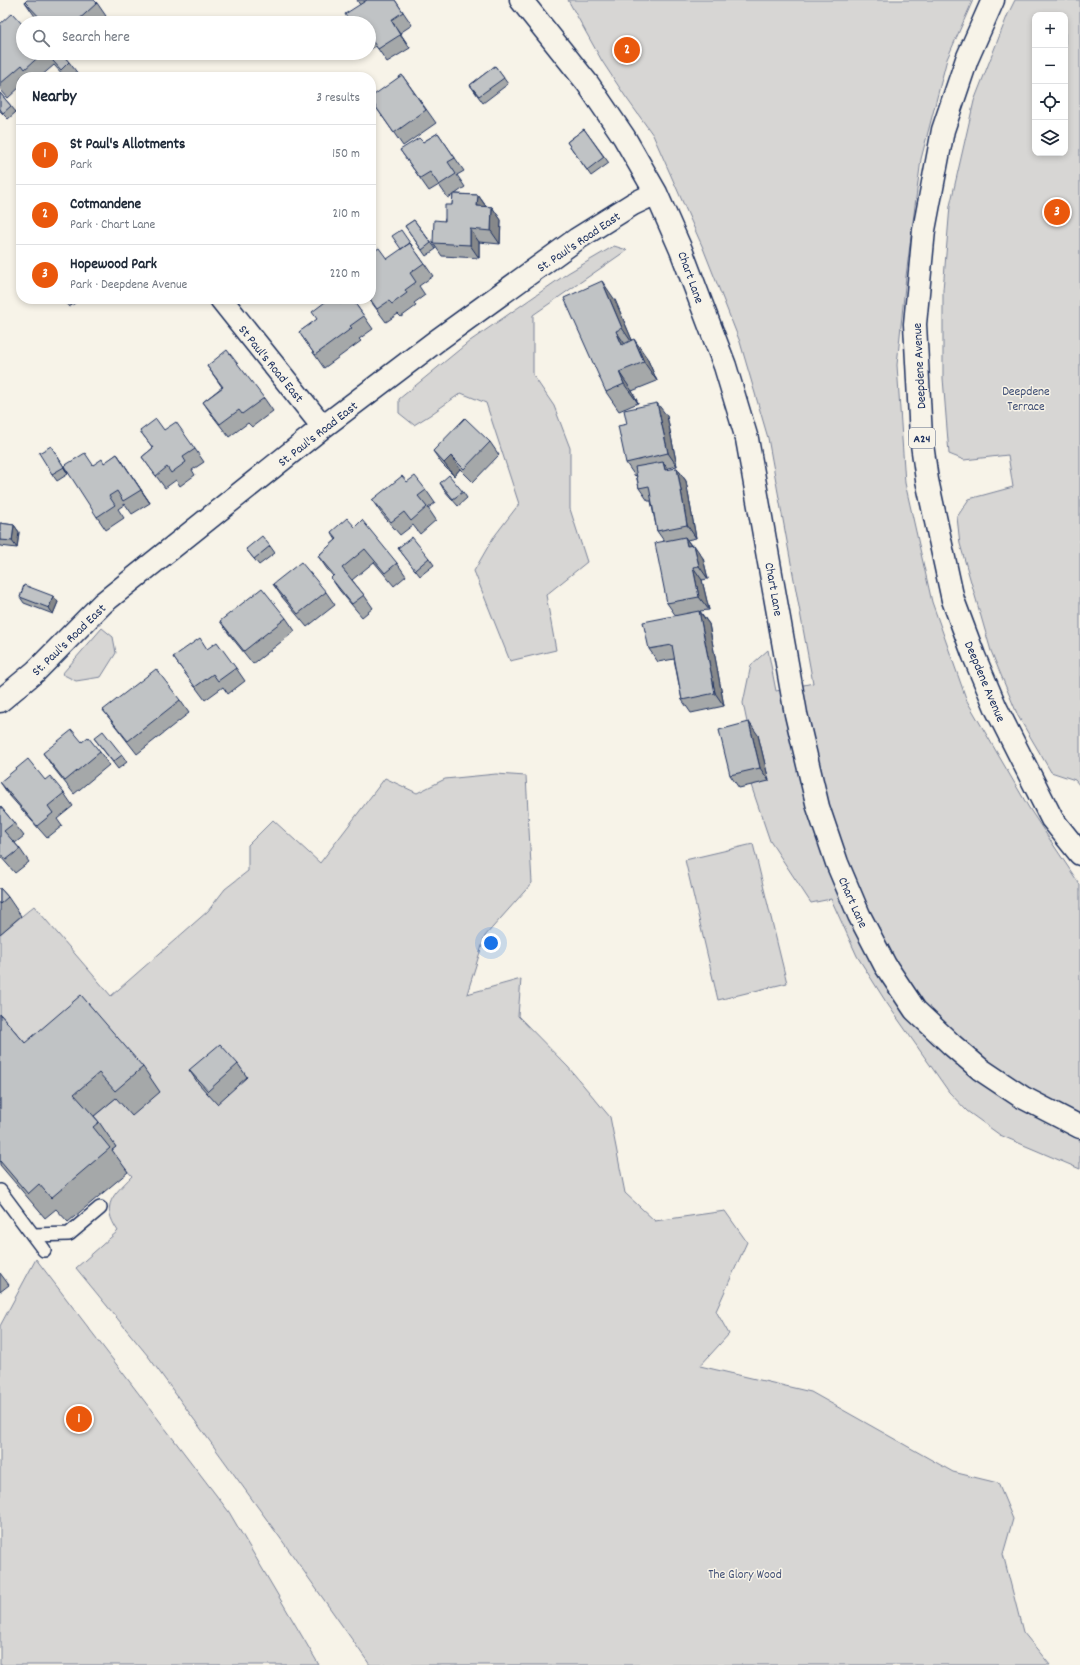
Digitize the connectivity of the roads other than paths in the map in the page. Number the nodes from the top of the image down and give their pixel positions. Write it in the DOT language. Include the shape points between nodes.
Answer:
graph roads {
  1 [pos="522,0"];
  2 [pos="993,0"];
  3 [pos="656,193"];
  4 [pos="225,304"];
  5 [pos="323,427"];
  6 [pos="0,701"];
  7 [pos="1080,854"];
  8 [pos="1080,1127"];
  9 [pos="0,1191"];
  10 [pos="100,1208"];
  11 [pos="33,1235"];
  12 [pos="44,1250"];
  1 -- 3 [label="main road, Chart Lane" via="588,84 624,137"];
  2 -- 7 [label="main road, Deepdene Avenue / A24" via="967,59 943,130 924,230 915,324 922,437 927,480 948,579 974,656 996,708 1052,819"];
  3 -- 5 [label="main road, St. Paul's Road East" via="633,204 577,239"];
  3 -- 8 [label="main road, Chart Lane" via="681,250 725,366 747,439 796,714 818,807 837,863 859,915 884,965 915,1010 980,1069 1022,1097"];
  4 -- 5 [label="main road, St Paul's Road East"];
  5 -- 6 [label="main road, St. Paul's Road East" via="103,603 36,671"];
  9 -- 11 [label="lane"];
  10 -- 11 [label="lane" via="69,1234"];
  11 -- 12 [label="lane"];
}
